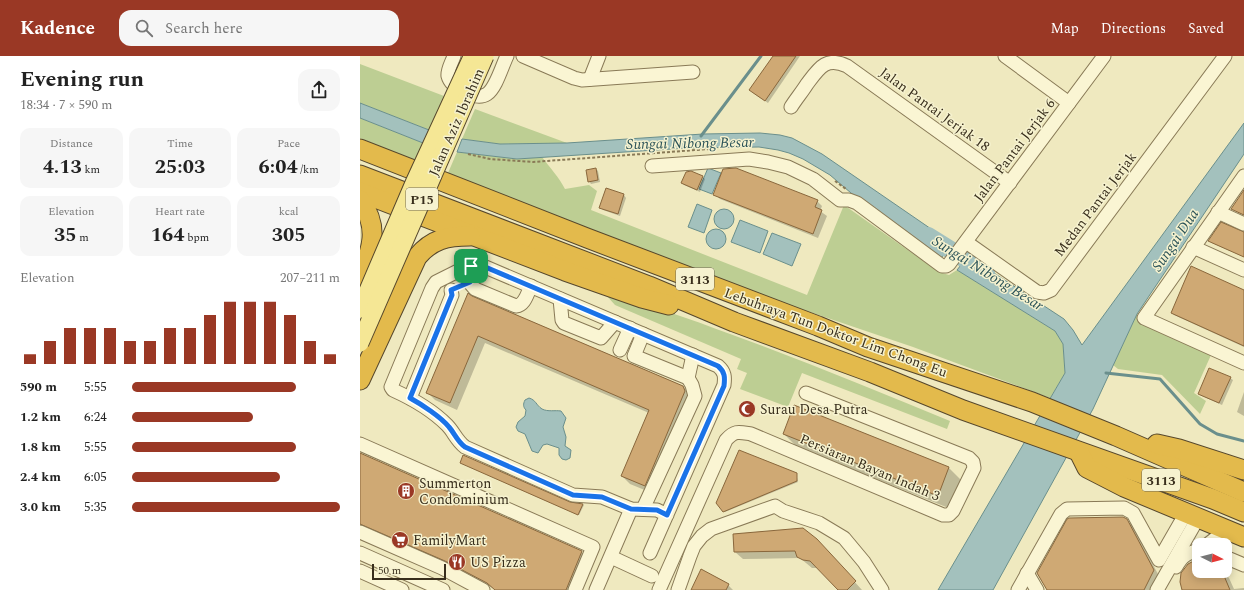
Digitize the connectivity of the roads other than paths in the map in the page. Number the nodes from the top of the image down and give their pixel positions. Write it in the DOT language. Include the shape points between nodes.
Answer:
graph roads {
  1 [pos="454,56"];
  2 [pos="472,56"];
  3 [pos="485,56"];
  4 [pos="507,56"];
  5 [pos="523,56"];
  6 [pos="599,56"];
  7 [pos="1005,56"];
  8 [pos="1104,56"];
  9 [pos="1225,56"];
  10 [pos="693,72"];
  11 [pos="590,79"];
  12 [pos="1069,103"];
  13 [pos="791,107"];
  14 [pos="360,149"];
  15 [pos="652,166"];
  16 [pos="360,175"];
  17 [pos="1244,176"];
  18 [pos="1010,182"];
  19 [pos="360,192"];
  20 [pos="360,200"];
  21 [pos="1218,212"];
  22 [pos="1244,224"];
  23 [pos="476,236"];
  24 [pos="964,244"];
  25 [pos="1193,247"];
  26 [pos="471,266"];
  27 [pos="1244,270"];
  28 [pos="360,278"];
  29 [pos="436,282"];
  30 [pos="469,282"];
  31 [pos="531,286"];
  32 [pos="451,290"];
  33 [pos="560,299"];
  34 [pos="360,309"];
  35 [pos="615,322"];
  36 [pos="734,322"];
  37 [pos="630,328"];
  38 [pos="643,334"];
  39 [pos="360,343"];
  40 [pos="620,350"];
  41 [pos="693,355"];
  42 [pos="1244,363"];
  43 [pos="688,378"];
  44 [pos="360,380"];
  45 [pos="806,393"];
  46 [pos="695,396"];
  47 [pos="410,398"];
  48 [pos="716,405"];
  49 [pos="1116,436"];
  50 [pos="360,444"];
  51 [pos="1081,453"];
  52 [pos="1244,470"];
  53 [pos="1244,492"];
  54 [pos="637,509"];
  55 [pos="1244,512"];
  56 [pos="667,515"];
  57 [pos="1192,515"];
  58 [pos="1244,523"];
  59 [pos="1226,530"];
  60 [pos="360,532"];
  61 [pos="1244,537"];
  62 [pos="1216,538"];
  63 [pos="360,552"];
  64 [pos="1192,552"];
  65 [pos="650,553"];
  66 [pos="610,558"];
  67 [pos="1232,560"];
  68 [pos="1244,565"];
  69 [pos="442,568"];
  70 [pos="360,571"];
  71 [pos="1027,573"];
  72 [pos="652,576"];
  73 [pos="427,583"];
  74 [pos="402,590"];
  75 [pos="442,590"];
  76 [pos="483,590"];
  77 [pos="575,590"];
  78 [pos="596,590"];
  79 [pos="660,590"];
  80 [pos="678,590"];
  81 [pos="882,590"];
  82 [pos="1018,590"];
  83 [pos="1037,590"];
  84 [pos="1157,590"];
  85 [pos="1163,590"];
  1 -- 4 [label="street" via="448,76 452,84 462,91 479,96 489,93"];
  2 -- 34 [label="main road, Jalan Aziz Ibrahim / P15, bridge"];
  3 -- 39 [label="main road, Jalan Aziz Ibrahim / P15, bridge"];
  5 -- 11 [label="street" via="574,78"];
  6 -- 11 [label="street"];
  7 -- 12 [label="street"];
  8 -- 12 [label="street, Jalan Pantai Jerjak 6"];
  9 -- 24 [label="street, Medan Pantai Jerjak" via="1050,290 1044,293 1037,292"];
  10 -- 11 [label="street"];
  12 -- 18 [label="street, Jalan Pantai Jerjak 6"];
  13 -- 18 [label="street, Jalan Pantai Jerjak 18" via="819,68 828,62 840,63"];
  14 -- 49 [label="highway, Lebuhraya Tun Doktor Lim Chong Eu / 3113" via="868,347 1032,402"];
  15 -- 24 [label="street, Jalan Pantai Jerjak 6" via="749,159 768,162 788,167 813,180 840,200 857,203 942,266 949,264"];
  16 -- 36 [label="highway, Lebuhraya Tun Doktor Lim Chong Eu / 3113" via="649,286"];
  17 -- 21 [label="street"];
  18 -- 24 [label="street, Jalan Pantai Jerjak 6"];
  19 -- 23 [label="highway"];
  20 -- 28 [label="highway" via="372,225 373,240 371,253"];
  21 -- 22 [label="street"];
  21 -- 25 [label="street"];
  23 -- 36 [label="highway" via="565,272 642,298"];
  23 -- 44 [label="highway" via="438,240 425,247 417,257"];
  25 -- 27 [label="street"];
  25 -- 42 [label="street" via="1144,318"];
  26 -- 29 [label="street"];
  26 -- 30 [label="street"];
  26 -- 31 [label="street" via="483,266"];
  29 -- 32 [label="street"];
  29 -- 47 [label="street" via="392,389"];
  30 -- 31 [label="street" via="475,289 516,306 523,303"];
  30 -- 32 [label="street"];
  31 -- 33 [label="street"];
  32 -- 47 [label="street" via="452,295"];
  33 -- 35 [label="street"];
  33 -- 35 [label="street" via="564,323 601,338"];
  35 -- 37 [label="street"];
  36 -- 51 [label="highway, Lebuhraya Tun Doktor Lim Chong Eu / 3113"];
  37 -- 38 [label="street"];
  37 -- 40 [label="street"];
  38 -- 41 [label="street"];
  38 -- 43 [label="street" via="634,356"];
  41 -- 43 [label="street"];
  41 -- 48 [label="street" via="718,366 725,374 724,386"];
  43 -- 46 [label="street"];
  45 -- 79 [label="street, Persiaran Bayan Indah 3" via="973,462 974,468 953,511 949,515 943,515 751,434 737,432 726,440"];
  46 -- 48 [label="street"];
  46 -- 54 [label="street"];
  47 -- 54 [label="street" via="448,426 465,447 573,495 602,497"];
  48 -- 56 [label="street"];
  49 -- 52 [label="highway" via="1179,449"];
  49 -- 53 [label="highway, Lebuhraya Tun Doktor Lim Chong Eu / 3113"];
  50 -- 77 [label="street" via="593,547"];
  51 -- 55 [label="highway, Lebuhraya Tun Doktor Lim Chong Eu / 3113"];
  51 -- 57 [label="highway" via="1088,468 1124,487"];
  51 -- 58 [label="highway" via="1098,466"];
  54 -- 56 [label="street" via="657,510"];
  54 -- 66 [label="street"];
  56 -- 65 [label="street"];
  57 -- 59 [label="highway"];
  57 -- 71 [label="street" via="1159,560 1133,513 1124,508 1067,509 1061,514"];
  57 -- 84 [label="street"];
  59 -- 61 [label="highway"];
  59 -- 62 [label="street"];
  60 -- 69 [label="street"];
  63 -- 73 [label="street"];
  64 -- 85 [label="street" via="1181,558"];
  66 -- 72 [label="street"];
  66 -- 78 [label="street"];
  67 -- 68 [label="street"];
  69 -- 73 [label="street"];
  69 -- 76 [label="street"];
  70 -- 74 [label="street"];
  71 -- 82 [label="street"];
  71 -- 83 [label="street"];
  73 -- 75 [label="street"];
  80 -- 81 [label="street" via="694,546 702,536 711,529 775,506 819,523 844,538"];
}
